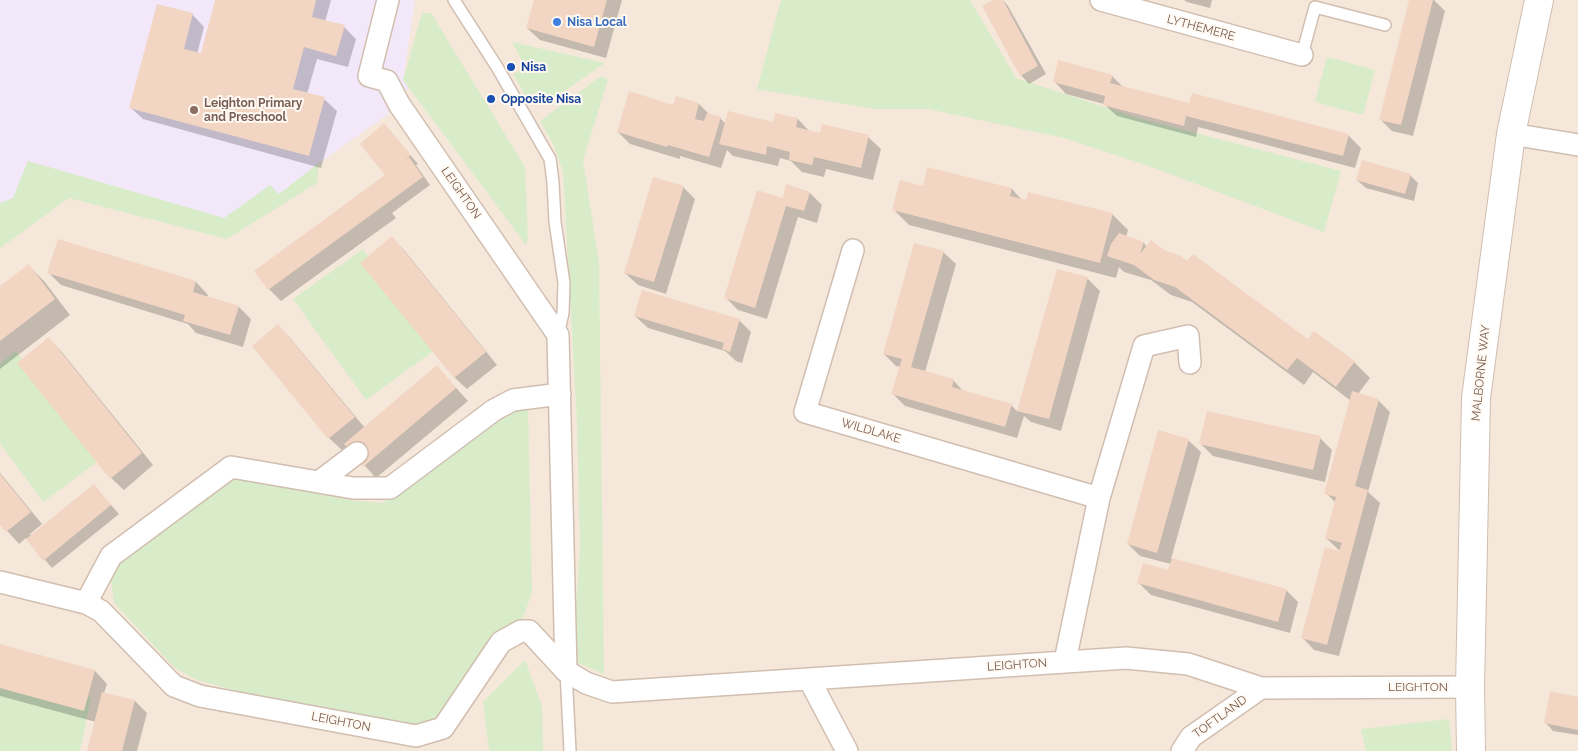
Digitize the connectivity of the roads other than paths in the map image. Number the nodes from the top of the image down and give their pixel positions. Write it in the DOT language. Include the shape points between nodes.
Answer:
graph roads {
  1 [pos="388,0"];
  2 [pos="454,0"];
  3 [pos="1101,0"];
  4 [pos="1539,0"];
  5 [pos="1385,25"];
  6 [pos="1302,55"];
  7 [pos="1511,134"];
  8 [pos="1578,145"];
  9 [pos="853,250"];
  10 [pos="558,335"];
  11 [pos="1190,363"];
  12 [pos="560,394"];
  13 [pos="358,453"];
  14 [pos="320,481"];
  15 [pos="1099,498"];
  16 [pos="0,582"];
  17 [pos="86,603"];
  18 [pos="1065,661"];
  19 [pos="566,671"];
  20 [pos="809,679"];
  21 [pos="1470,687"];
  22 [pos="1261,688"];
  23 [pos="570,751"];
  24 [pos="847,751"];
  25 [pos="1182,751"];
  26 [pos="1471,751"];
  1 -- 10 [label="street, LEIGHTON" via="368,76 387,81 398,104"];
  2 -- 10 [label="lane" via="550,159 564,282"];
  3 -- 6 [label="street, LYTHEMERE"];
  4 -- 7 [label="street, MALBORNE WAY"];
  5 -- 6 [label="lane" via="1315,7"];
  7 -- 8 [label="street"];
  7 -- 21 [label="street, MALBORNE WAY" via="1476,398"];
  9 -- 15 [label="street, WILDLAKE" via="805,412"];
  10 -- 12 [label="street"];
  11 -- 15 [label="street" via="1188,336 1144,346"];
  12 -- 14 [label="street" via="513,400 500,407 390,488 354,488"];
  12 -- 19 [label="street"];
  13 -- 14 [label="street"];
  14 -- 17 [label="street" via="231,467 111,556"];
  15 -- 18 [label="street"];
  16 -- 17 [label="street, LEIGHTON"];
  17 -- 19 [label="street, LEIGHTON" via="100,611 174,686 200,696 416,736 443,728 501,642 521,631 529,631"];
  18 -- 20 [label="street, LEIGHTON"];
  18 -- 22 [label="street, LEIGHTON" via="1126,658 1188,664"];
  19 -- 20 [label="street, LEIGHTON" via="586,683 612,692"];
  19 -- 23 [label="lane"];
  20 -- 24 [label="street"];
  21 -- 22 [label="street, LEIGHTON"];
  21 -- 26 [label="street, MALBORNE WAY"];
  22 -- 25 [label="street, TOFTLAND" via="1191,737"];
}
